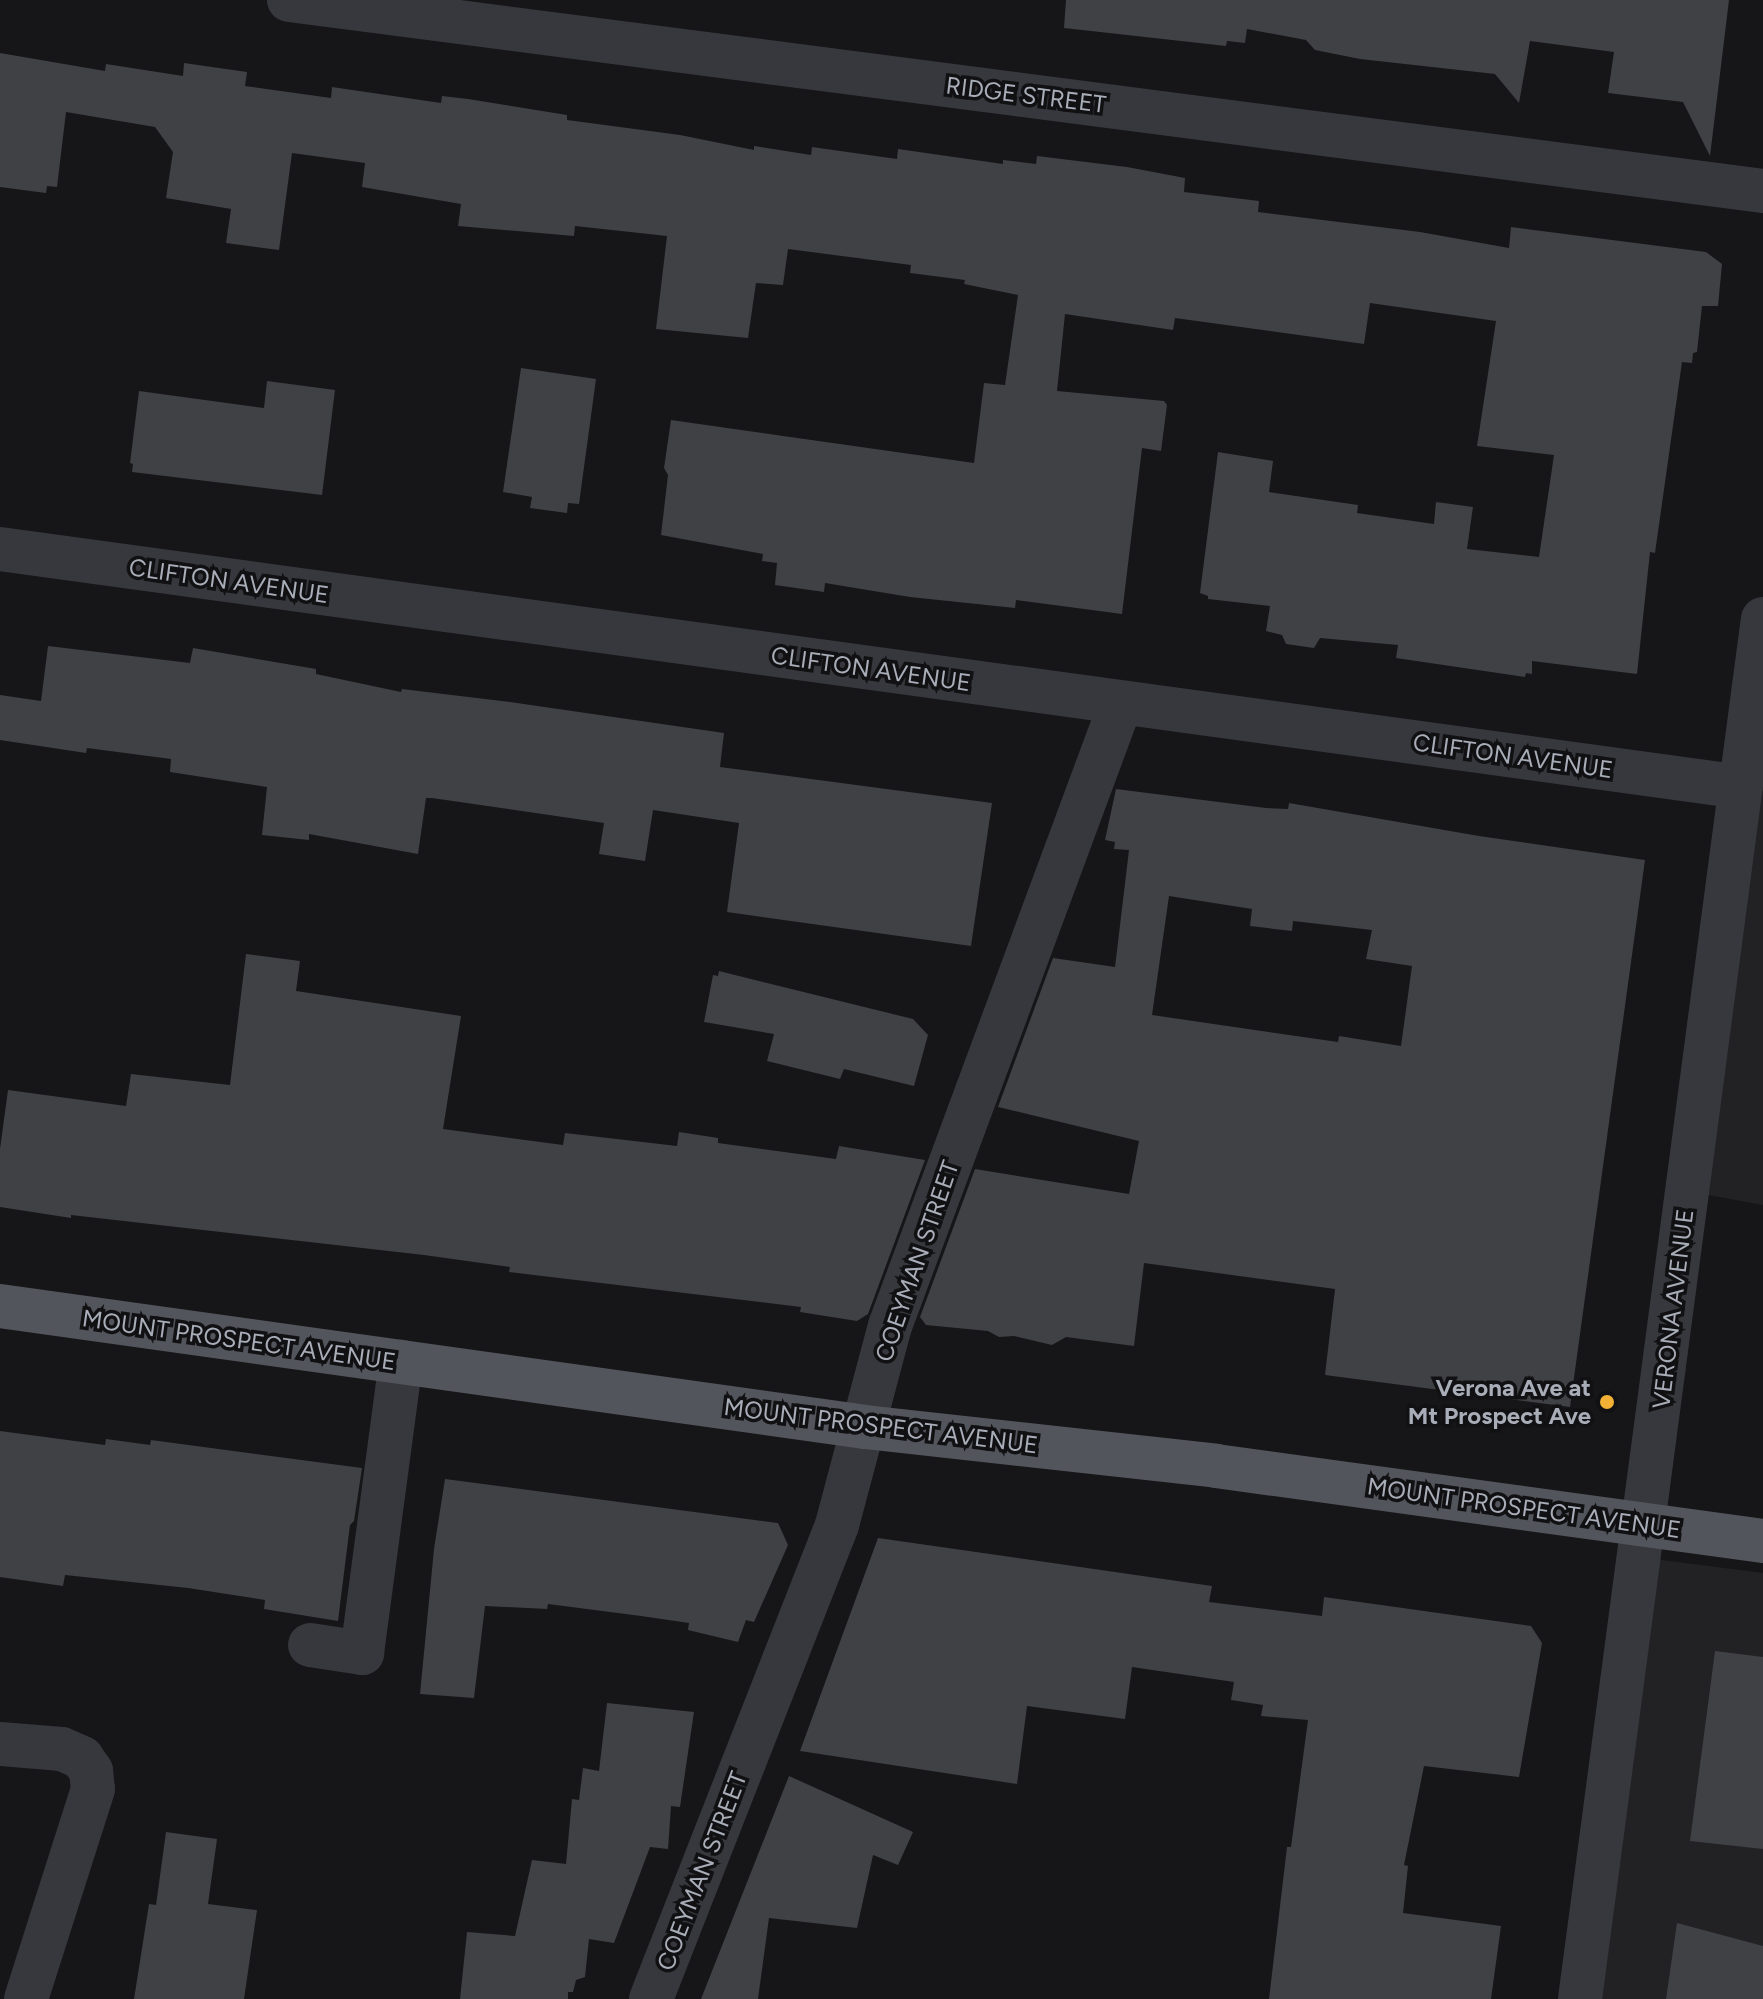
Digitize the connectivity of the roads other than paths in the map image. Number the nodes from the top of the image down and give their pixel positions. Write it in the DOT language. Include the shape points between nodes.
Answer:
graph roads {
  1 [pos="289,0"];
  2 [pos="1763,191"];
  3 [pos="0,549"];
  4 [pos="1763,619"];
  5 [pos="1121,703"];
  6 [pos="1741,787"];
  7 [pos="0,1306"];
  8 [pos="401,1362"];
  9 [pos="865,1427"];
  10 [pos="1645,1525"];
  11 [pos="1763,1541"];
  12 [pos="310,1645"];
  13 [pos="0,1744"];
  14 [pos="26,1999"];
  15 [pos="651,1999"];
  16 [pos="1580,1999"];
  1 -- 2 [label="street, RIDGE STREET"];
  3 -- 5 [label="street, CLIFTON AVENUE"];
  4 -- 6 [label="street, VERONA AVENUE"];
  5 -- 6 [label="street, CLIFTON AVENUE"];
  5 -- 9 [label="street, COEYMAN STREET" via="890,1326"];
  6 -- 10 [label="street, VERONA AVENUE"];
  7 -- 8 [label="main road, MOUNT PROSPECT AVENUE"];
  8 -- 9 [label="main road, MOUNT PROSPECT AVENUE"];
  8 -- 12 [label="street" via="362,1653"];
  9 -- 10 [label="main road, MOUNT PROSPECT AVENUE" via="1216,1466"];
  9 -- 15 [label="street, COEYMAN STREET" via="837,1525"];
  10 -- 11 [label="main road, MOUNT PROSPECT AVENUE"];
  10 -- 16 [label="street, VERONA AVENUE"];
  13 -- 14 [label="street" via="62,1749 82,1758 91,1771 93,1789"];
}
